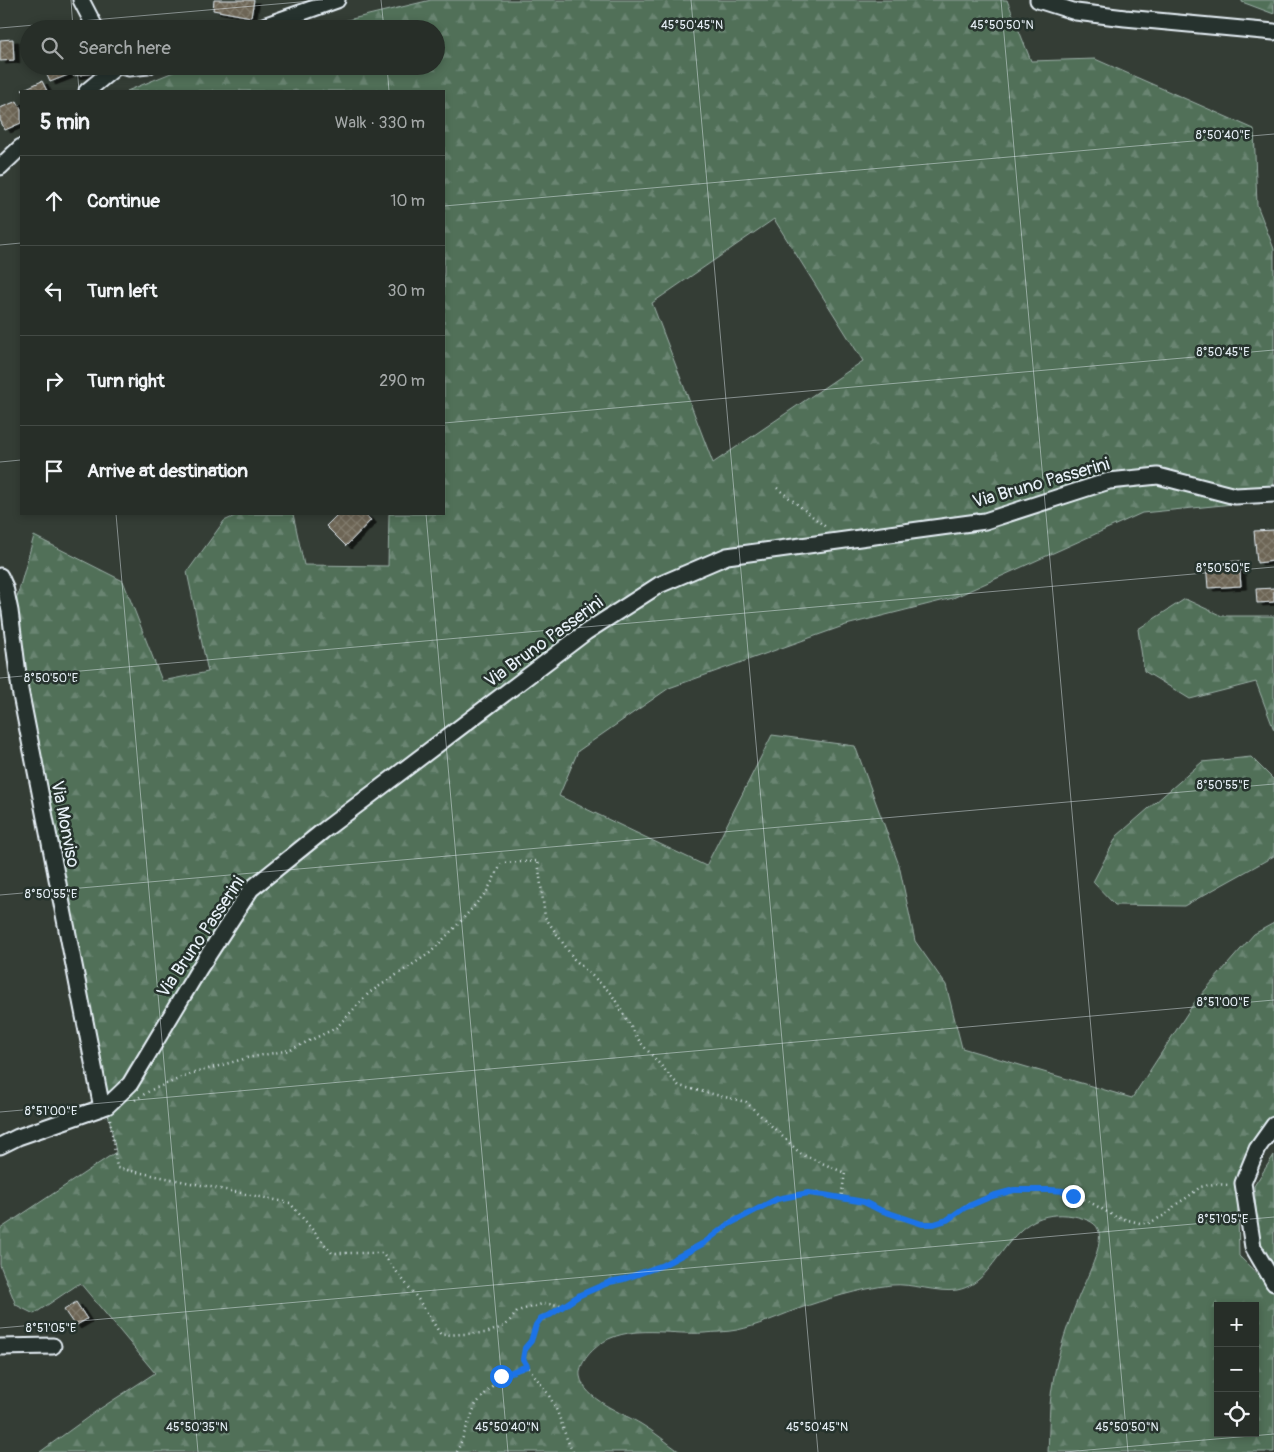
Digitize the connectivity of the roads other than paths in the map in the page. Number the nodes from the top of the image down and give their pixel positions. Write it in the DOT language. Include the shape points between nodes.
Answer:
graph roads {
  1 [pos="81,0"];
  2 [pos="337,0"];
  3 [pos="1038,0"];
  4 [pos="91,20"];
  5 [pos="280,20"];
  6 [pos="1274,32"];
  7 [pos="105,75"];
  8 [pos="87,90"];
  9 [pos="20,148"];
  10 [pos="0,167"];
  11 [pos="1274,494"];
  12 [pos="0,576"];
  13 [pos="106,1112"];
  14 [pos="1274,1125"];
  15 [pos="0,1146"];
  16 [pos="1274,1283"];
  17 [pos="53,1346"];
  18 [pos="0,1347"];
  1 -- 4 [label="street"];
  2 -- 5 [label="street"];
  3 -- 6 [label="street" via="1076,12"];
  7 -- 8 [label="street"];
  9 -- 10 [label="street"];
  11 -- 13 [label="street, Via Bruno Passerini" via="1235,496 1158,476 1109,480 985,521 727,556 658,585 586,632 251,889 130,1084 107,1106"];
  12 -- 13 [label="street, Via Monviso" via="10,611 20,690"];
  13 -- 15 [label="street, Via Bruno Passerini" via="18,1137"];
  14 -- 16 [label="street" via="1257,1150 1243,1183 1253,1247"];
  17 -- 18 [label="street"];
}
